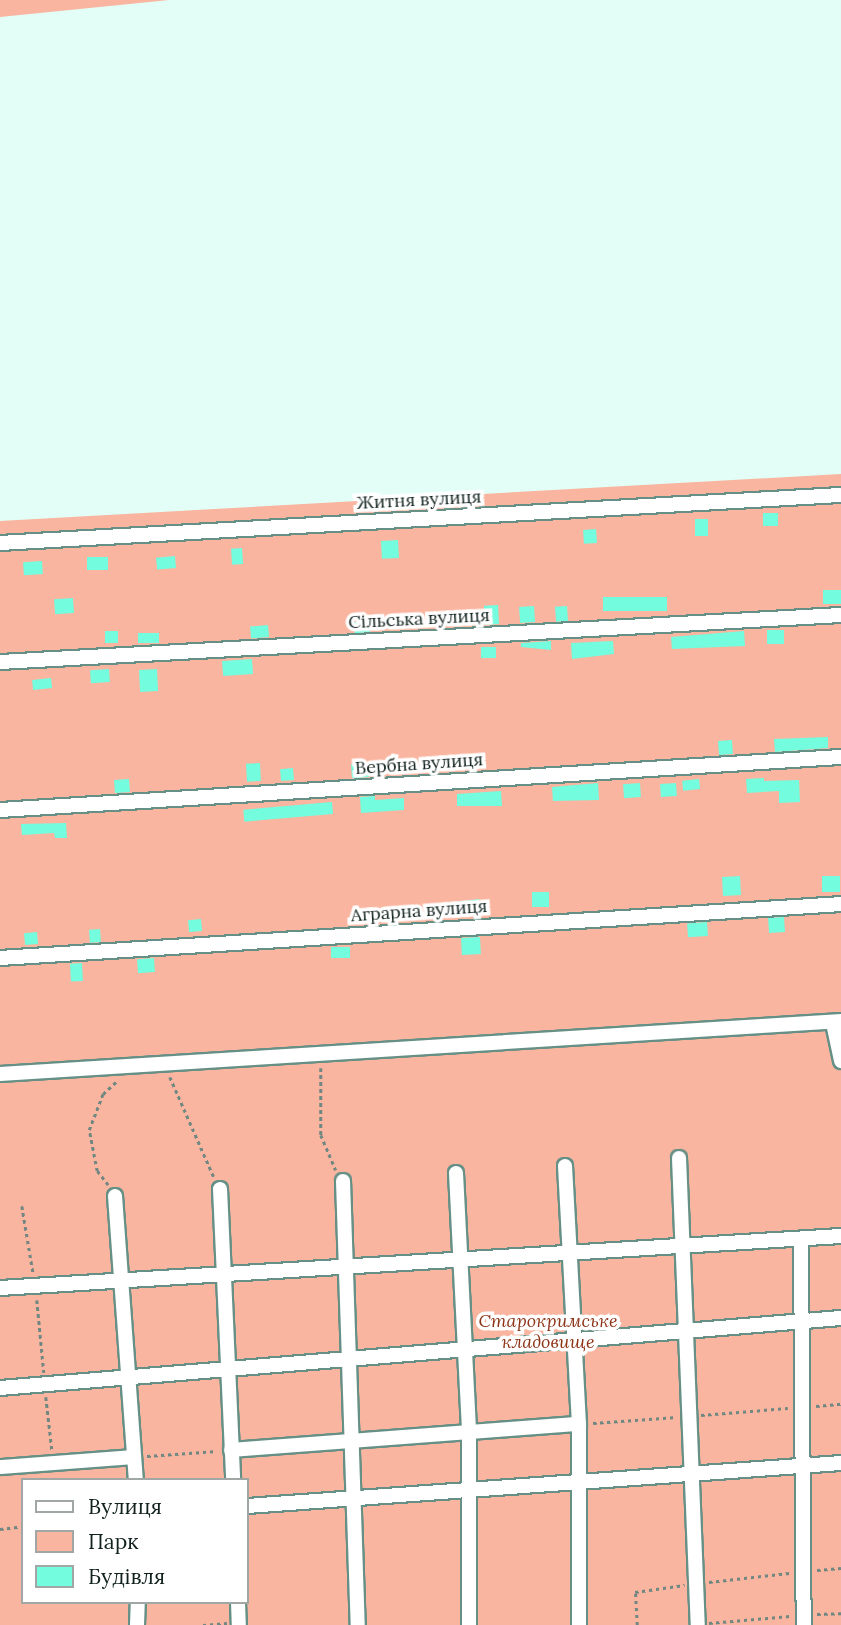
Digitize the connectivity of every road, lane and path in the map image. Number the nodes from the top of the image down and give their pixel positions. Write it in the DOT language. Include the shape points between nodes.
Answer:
graph roads {
  1 [pos="841,495"];
  2 [pos="0,543"];
  3 [pos="841,615"];
  4 [pos="0,662"];
  5 [pos="841,757"];
  6 [pos="0,810"];
  7 [pos="841,904"];
  8 [pos="0,958"];
  9 [pos="837,1022"];
  10 [pos="320,1055"];
  11 [pos="841,1061"];
  12 [pos="167,1064"];
  13 [pos="121,1067"];
  14 [pos="0,1074"];
  15 [pos="679,1158"];
  16 [pos="565,1166"];
  17 [pos="456,1173"];
  18 [pos="343,1181"];
  19 [pos="220,1189"];
  20 [pos="115,1196"];
  21 [pos="22,1206"];
  22 [pos="841,1236"];
  23 [pos="801,1239"];
  24 [pos="683,1247"];
  25 [pos="570,1254"];
  26 [pos="461,1260"];
  27 [pos="345,1267"];
  28 [pos="223,1274"];
  29 [pos="121,1280"];
  30 [pos="35,1286"];
  31 [pos="0,1288"];
  32 [pos="841,1318"];
  33 [pos="803,1323"];
  34 [pos="687,1332"];
  35 [pos="575,1341"];
  36 [pos="465,1350"];
  37 [pos="349,1360"];
  38 [pos="228,1369"];
  39 [pos="128,1377"];
  40 [pos="45,1384"];
  41 [pos="0,1388"];
  42 [pos="841,1405"];
  43 [pos="804,1407"];
  44 [pos="690,1416"];
  45 [pos="579,1424"];
  46 [pos="469,1432"];
  47 [pos="352,1441"];
  48 [pos="232,1450"];
  49 [pos="134,1457"];
  50 [pos="53,1463"];
  51 [pos="841,1463"];
  52 [pos="804,1466"];
  53 [pos="0,1467"];
  54 [pos="692,1474"];
  55 [pos="136,1478"];
  56 [pos="233,1478"];
  57 [pos="579,1482"];
  58 [pos="469,1490"];
  59 [pos="354,1498"];
  60 [pos="248,1506"];
  61 [pos="21,1526"];
  62 [pos="0,1529"];
  63 [pos="841,1568"];
  64 [pos="804,1572"];
  65 [pos="696,1584"];
  66 [pos="138,1604"];
  67 [pos="238,1604"];
  68 [pos="841,1613"];
  69 [pos="752,1619"];
  70 [pos="804,1620"];
  71 [pos="239,1623"];
  72 [pos="138,1625"];
  73 [pos="203,1625"];
  74 [pos="358,1625"];
  75 [pos="469,1625"];
  76 [pos="579,1625"];
  77 [pos="637,1625"];
  78 [pos="698,1625"];
  79 [pos="752,1625"];
  1 -- 2 [label="lane, Житня вулиця"];
  3 -- 4 [label="lane, Сільська вулиця"];
  5 -- 6 [label="lane, Вербна вулиця"];
  7 -- 8 [label="lane, Аграрна вулиця"];
  9 -- 10 [label="lane"];
  9 -- 11 [label="lane"];
  10 -- 12 [label="lane"];
  10 -- 18 [label="path" via="321,1135"];
  12 -- 13 [label="lane"];
  12 -- 19 [label="path"];
  13 -- 14 [label="lane"];
  13 -- 20 [label="path" via="117,1082 96,1106 89,1130 97,1171"];
  15 -- 24 [label="lane"];
  16 -- 25 [label="lane"];
  17 -- 26 [label="lane"];
  18 -- 27 [label="lane"];
  19 -- 28 [label="lane"];
  20 -- 29 [label="lane"];
  21 -- 30 [label="path"];
  22 -- 23 [label="lane"];
  23 -- 24 [label="lane"];
  23 -- 33 [label="lane"];
  24 -- 25 [label="lane"];
  24 -- 34 [label="lane"];
  25 -- 26 [label="lane"];
  25 -- 35 [label="lane"];
  26 -- 27 [label="lane"];
  26 -- 36 [label="lane"];
  27 -- 28 [label="lane"];
  27 -- 37 [label="lane"];
  28 -- 29 [label="lane"];
  28 -- 38 [label="lane"];
  29 -- 30 [label="lane"];
  29 -- 39 [label="lane"];
  30 -- 31 [label="lane"];
  30 -- 40 [label="path"];
  32 -- 33 [label="lane"];
  33 -- 34 [label="lane"];
  33 -- 43 [label="lane"];
  34 -- 35 [label="lane"];
  34 -- 44 [label="lane"];
  35 -- 36 [label="lane"];
  35 -- 45 [label="lane"];
  36 -- 37 [label="lane"];
  36 -- 46 [label="lane"];
  37 -- 38 [label="lane"];
  37 -- 47 [label="lane"];
  38 -- 39 [label="lane"];
  38 -- 48 [label="lane"];
  39 -- 40 [label="lane"];
  39 -- 49 [label="lane"];
  40 -- 41 [label="lane"];
  40 -- 50 [label="path"];
  42 -- 43 [label="path"];
  43 -- 44 [label="path"];
  43 -- 52 [label="lane"];
  44 -- 45 [label="path"];
  44 -- 54 [label="lane"];
  45 -- 46 [label="lane"];
  45 -- 57 [label="lane"];
  46 -- 47 [label="lane"];
  46 -- 58 [label="lane"];
  47 -- 48 [label="lane"];
  47 -- 59 [label="lane"];
  48 -- 49 [label="path"];
  48 -- 56 [label="lane"];
  49 -- 50 [label="lane"];
  49 -- 55 [label="lane"];
  50 -- 53 [label="lane"];
  51 -- 52 [label="lane"];
  52 -- 54 [label="lane"];
  52 -- 64 [label="lane"];
  54 -- 57 [label="lane"];
  54 -- 65 [label="lane"];
  57 -- 58 [label="lane"];
  57 -- 76 [label="lane"];
  58 -- 59 [label="lane"];
  58 -- 75 [label="lane"];
  59 -- 60 [label="lane"];
  59 -- 74 [label="lane"];
  61 -- 62 [label="path"];
  63 -- 64 [label="path"];
  64 -- 65 [label="path"];
  64 -- 70 [label="lane"];
  65 -- 77 [label="path" via="635,1592"];
  65 -- 78 [label="lane"];
  66 -- 72 [label="lane"];
  67 -- 71 [label="lane"];
  68 -- 70 [label="path"];
  69 -- 70 [label="path"];
  69 -- 78 [label="path"];
  69 -- 79 [label="path"];
  71 -- 73 [label="path"];
}
